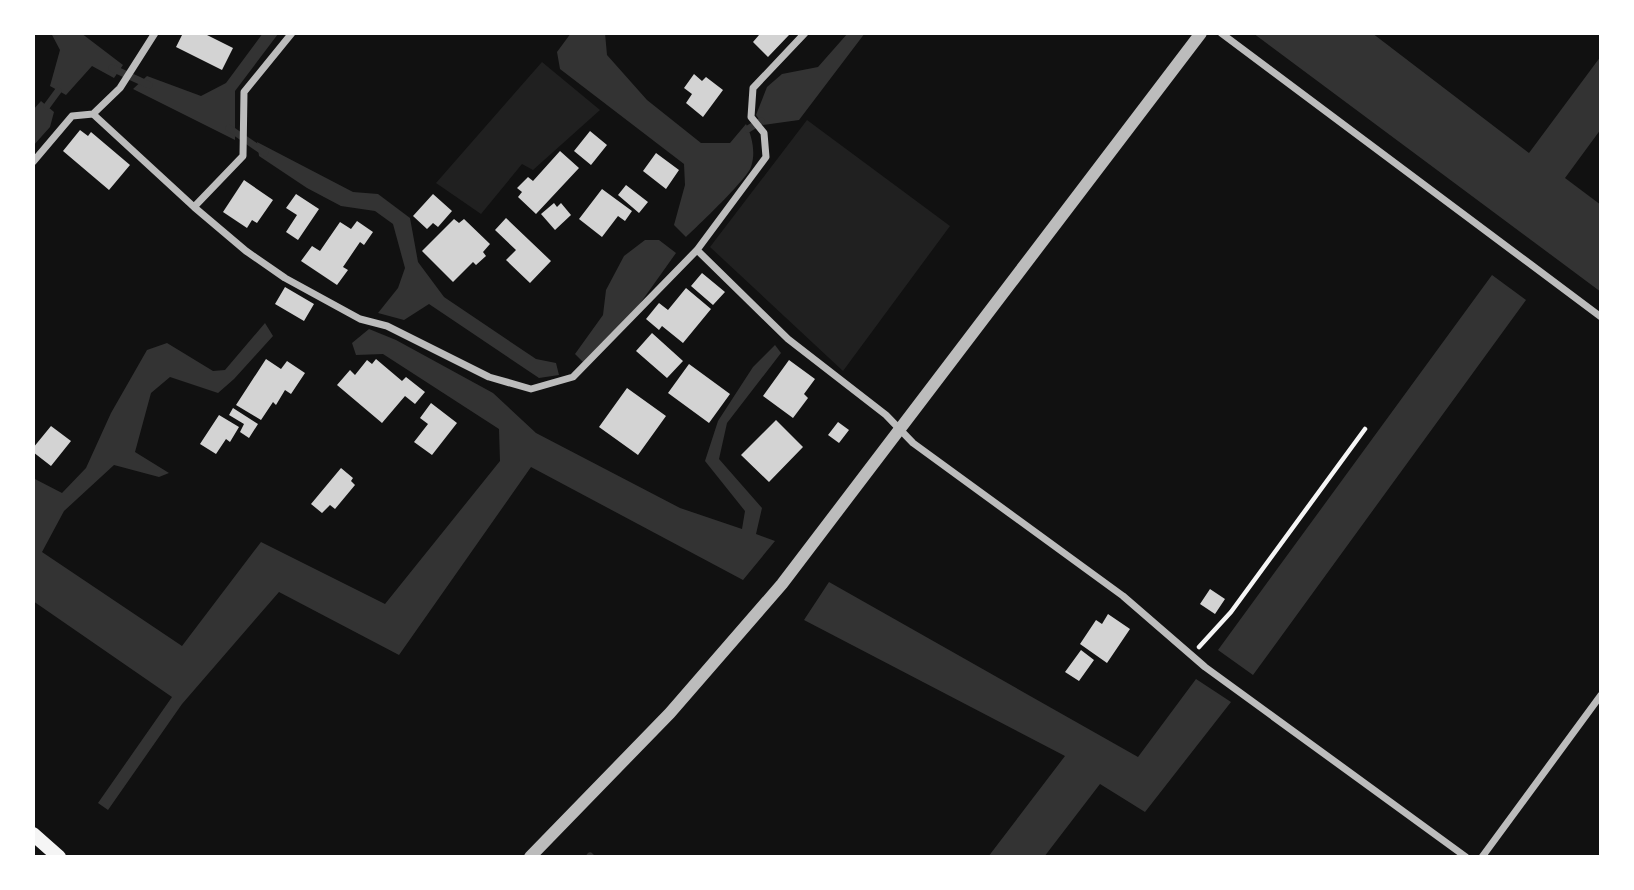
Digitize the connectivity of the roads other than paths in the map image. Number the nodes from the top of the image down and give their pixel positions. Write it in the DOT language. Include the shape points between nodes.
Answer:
graph roads {
  1 [pos="155,33"];
  2 [pos="292,33"];
  3 [pos="806,33"];
  4 [pos="1200,33"];
  5 [pos="1221,33"];
  6 [pos="93,114"];
  7 [pos="33,162"];
  8 [pos="194,207"];
  9 [pos="697,250"];
  10 [pos="1601,317"];
  11 [pos="900,430"];
  12 [pos="1601,695"];
  13 [pos="33,834"];
  14 [pos="58,857"];
  15 [pos="530,857"];
  16 [pos="1466,857"];
  17 [pos="1482,857"];
  1 -- 6 [label="street" via="134,70"];
  2 -- 8 [label="street" via="244,92 243,156"];
  3 -- 9 [label="street" via="753,88 751,117 764,133 766,157"];
  4 -- 11 [label="street"];
  5 -- 10 [label="street"];
  6 -- 7 [label="street" via="72,116"];
  6 -- 8 [label="street"];
  8 -- 9 [label="street" via="285,278 360,319 387,326 489,377 531,389 573,377"];
  9 -- 11 [label="street" via="788,339"];
  11 -- 15 [label="street" via="774,594 670,713"];
  11 -- 16 [label="street" via="1123,596 1191,655"];
  12 -- 17 [label="street"];
  13 -- 14 [label="main road"];
}
